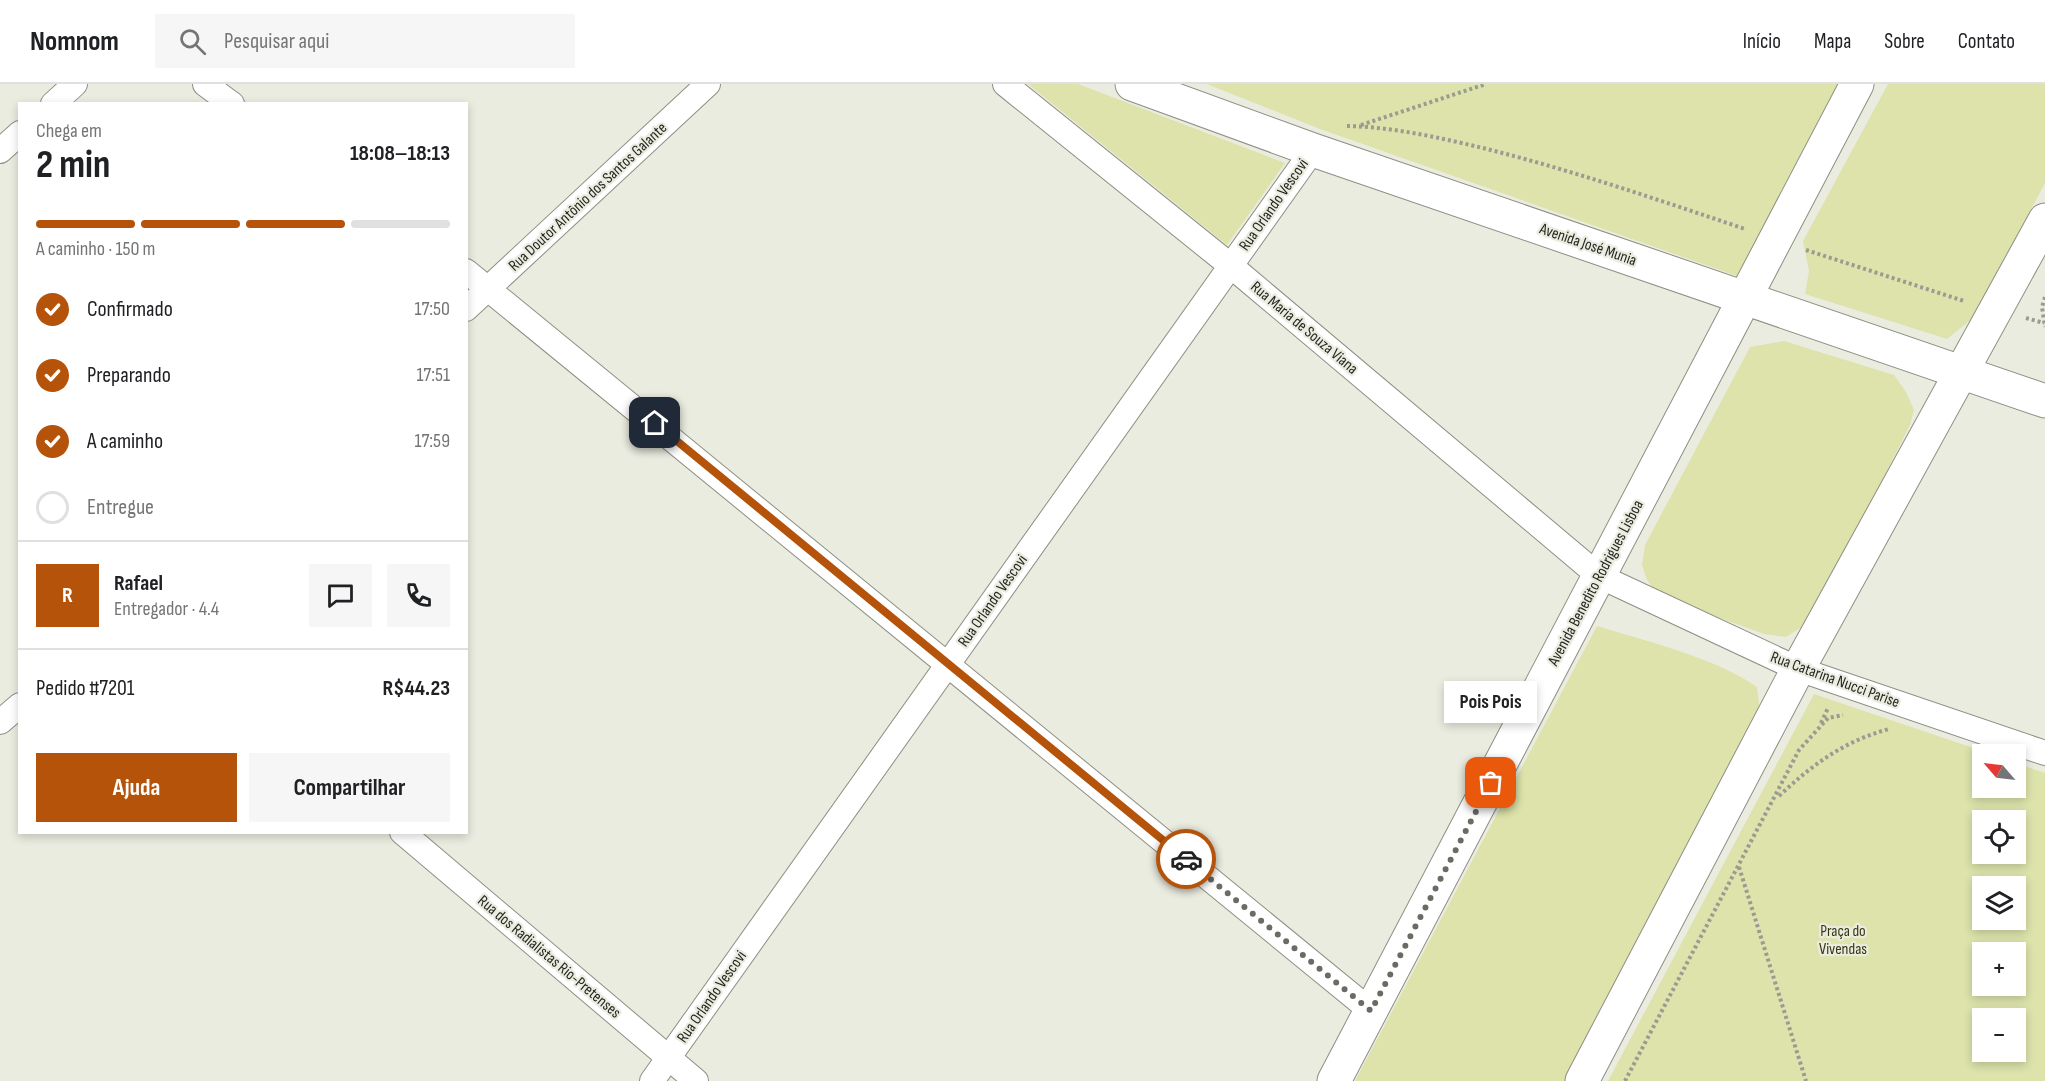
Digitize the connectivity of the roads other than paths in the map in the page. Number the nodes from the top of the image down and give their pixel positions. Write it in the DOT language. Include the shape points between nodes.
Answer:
graph roads {
  1 [pos="75,84"];
  2 [pos="205,84"];
  3 [pos="708,84"];
  4 [pos="1005,84"];
  5 [pos="1132,84"];
  6 [pos="1857,84"];
  7 [pos="55,102"];
  8 [pos="229,102"];
  9 [pos="18,136"];
  10 [pos="1313,150"];
  11 [pos="0,151"];
  12 [pos="2045,220"];
  13 [pos="1231,266"];
  14 [pos="468,272"];
  15 [pos="490,288"];
  16 [pos="1744,299"];
  17 [pos="468,307"];
  18 [pos="1962,374"];
  19 [pos="2045,401"];
  20 [pos="1599,576"];
  21 [pos="949,663"];
  22 [pos="1798,669"];
  23 [pos="18,707"];
  24 [pos="0,722"];
  25 [pos="2045,753"];
  26 [pos="404,834"];
  27 [pos="1371,1011"];
  28 [pos="669,1058"];
  29 [pos="652,1081"];
  30 [pos="696,1081"];
  31 [pos="1334,1081"];
  32 [pos="1582,1081"];
  1 -- 7 [label="street"];
  2 -- 8 [label="street"];
  3 -- 15 [label="street, Rua Doutor Antônio dos Santos Galante"];
  4 -- 13 [label="street, Rua Maria de Souza Viana"];
  5 -- 10 [label="main road, Avenida José Munia"];
  6 -- 16 [label="main road, Avenida Benedito Rodrigues Lisboa"];
  9 -- 11 [label="street"];
  10 -- 13 [label="street, Rua Orlando Vescovi"];
  10 -- 16 [label="main road, Avenida José Munia"];
  12 -- 18 [label="main road"];
  13 -- 20 [label="street, Rua Maria de Souza Viana"];
  13 -- 21 [label="street, Rua Orlando Vescovi"];
  14 -- 15 [label="street"];
  15 -- 17 [label="street, Rua Doutor Antônio dos Santos Galante"];
  15 -- 21 [label="street"];
  16 -- 18 [label="main road, Avenida José Munia"];
  16 -- 20 [label="main road, Avenida Benedito Rodrigues Lisboa"];
  18 -- 19 [label="main road, Avenida José Munia"];
  18 -- 22 [label="main road"];
  20 -- 22 [label="street, Rua Catarina Nucci Parise"];
  20 -- 27 [label="main road, Avenida Benedito Rodrigues Lisboa"];
  21 -- 27 [label="street"];
  21 -- 28 [label="street, Rua Orlando Vescovi"];
  22 -- 25 [label="street, Rua Catarina Nucci Parise"];
  22 -- 32 [label="main road"];
  23 -- 24 [label="street"];
  26 -- 28 [label="street, Rua dos Radialistas Rio-Pretenses"];
  27 -- 31 [label="main road, Avenida Benedito Rodrigues Lisboa"];
  28 -- 29 [label="street, Rua Orlando Vescovi"];
  28 -- 30 [label="street, Rua dos Radialistas Rio-Pretenses"];
}
